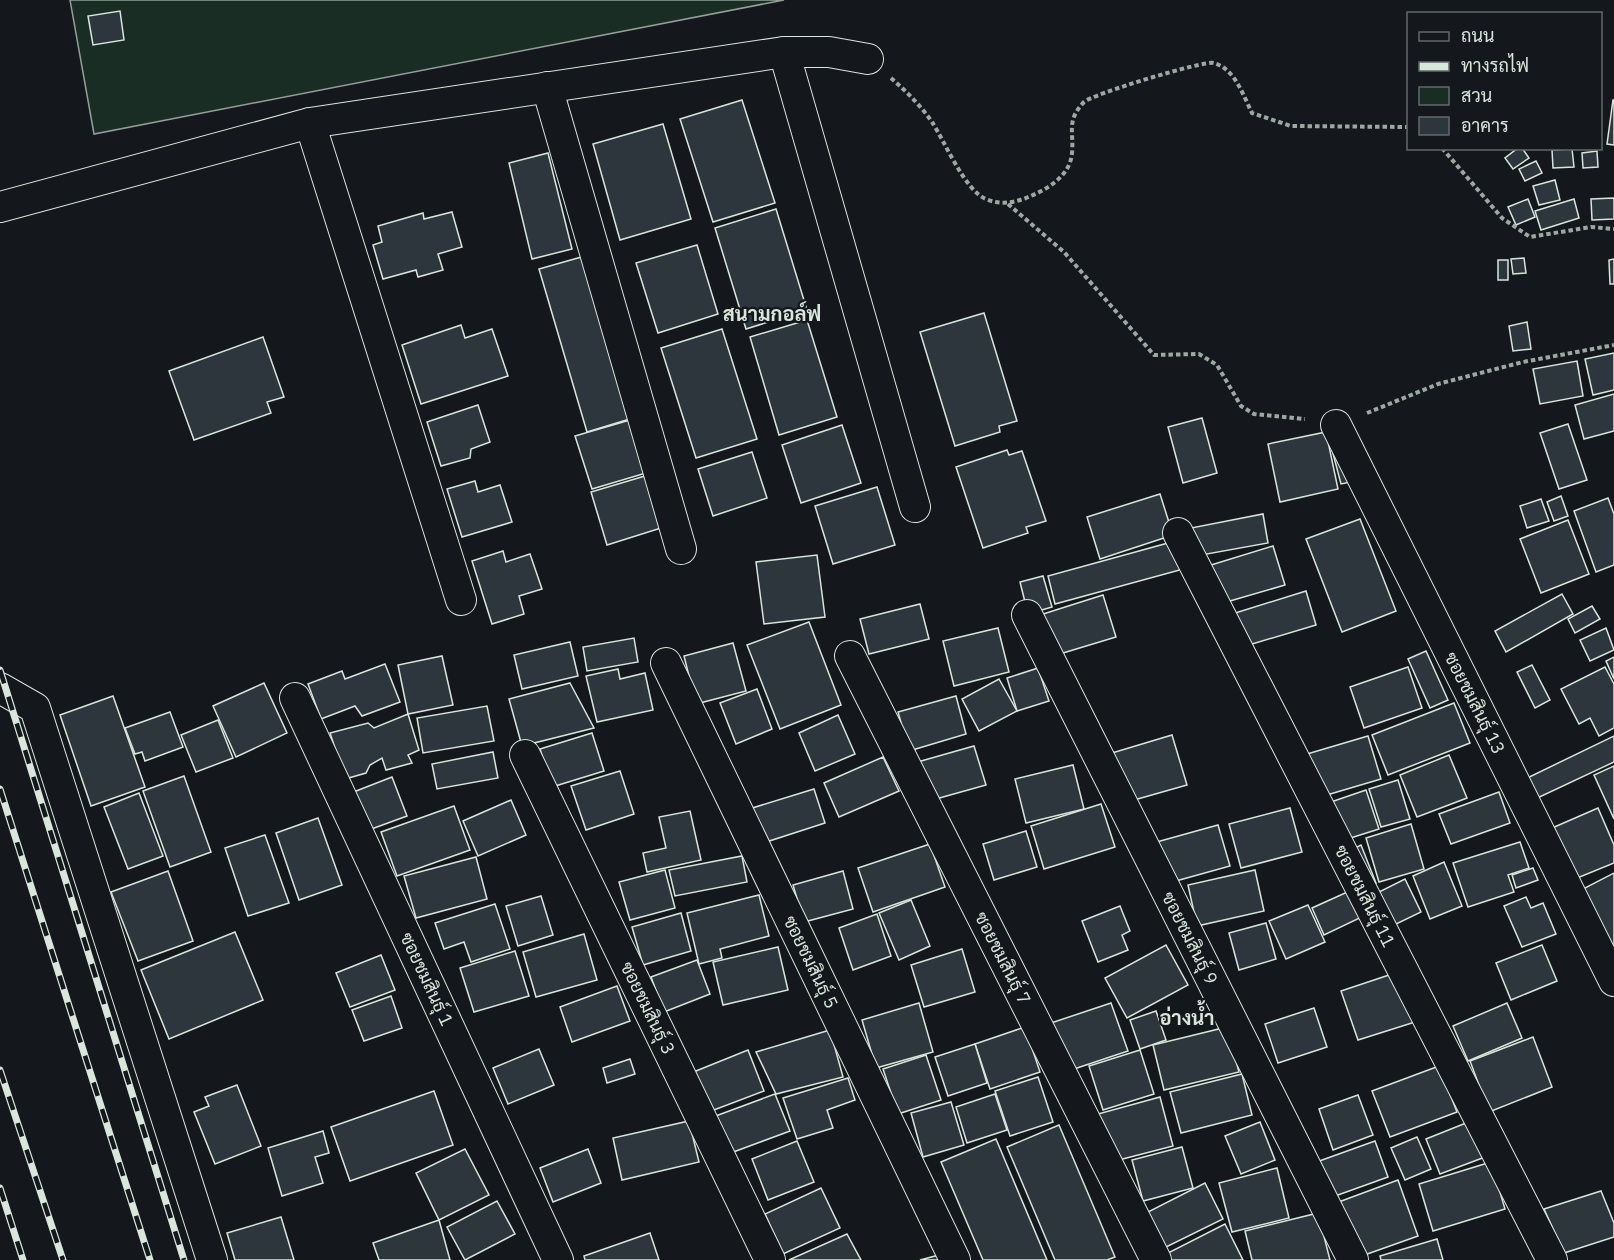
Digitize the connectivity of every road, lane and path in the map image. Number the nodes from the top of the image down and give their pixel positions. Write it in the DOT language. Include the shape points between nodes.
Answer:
graph roads {
  1 [pos="784,52"];
  2 [pos="868,58"];
  3 [pos="547,87"];
  4 [pos="310,123"];
  5 [pos="1407,127"];
  6 [pos="1444,150"];
  7 [pos="1008,204"];
  8 [pos="0,207"];
  9 [pos="1614,229"];
  10 [pos="1614,345"];
  11 [pos="1336,425"];
  12 [pos="915,507"];
  13 [pos="1178,533"];
  14 [pos="681,549"];
  15 [pos="461,600"];
  16 [pos="1027,615"];
  17 [pos="850,656"];
  18 [pos="666,663"];
  19 [pos="0,688"];
  20 [pos="295,698"];
  21 [pos="525,755"];
  22 [pos="1614,981"];
  23 [pos="212,1260"];
  24 [pos="558,1260"];
  25 [pos="770,1260"];
  26 [pos="955,1260"];
  27 [pos="1156,1260"];
  28 [pos="1353,1260"];
  29 [pos="1552,1260"];
  1 -- 2 [label="street" via="829,52"];
  1 -- 3 [label="street"];
  1 -- 12 [label="street"];
  2 -- 7 [label="path" via="904,89 932,122 955,166 984,199"];
  3 -- 4 [label="street"];
  3 -- 14 [label="street"];
  4 -- 8 [label="street"];
  4 -- 15 [label="street"];
  5 -- 7 [label="path" via="1291,126 1252,113 1229,72 1213,62 1190,65 1085,100 1070,123 1072,154 1064,174 1042,192"];
  6 -- 9 [label="path" via="1502,218 1530,237 1591,227"];
  7 -- 11 [label="path" via="1064,252 1154,356 1199,354 1217,365 1241,406 1254,414 1293,416"];
  10 -- 11 [label="path" via="1438,384"];
  11 -- 22 [label="street, ซอยชมสินธุ์ 13"];
  13 -- 29 [label="street, ซอยชมสินธุ์ 11"];
  16 -- 28 [label="street, ซอยชมสินธุ์ 9"];
  17 -- 27 [label="street, ซอยชมสินธุ์ 7"];
  18 -- 26 [label="street, ซอยชมสินธุ์ 5"];
  19 -- 23 [label="street" via="35,708"];
  20 -- 24 [label="street, ซอยชมสินธุ์ 1"];
  21 -- 25 [label="street, ซอยชมสินธุ์ 3"];
}
